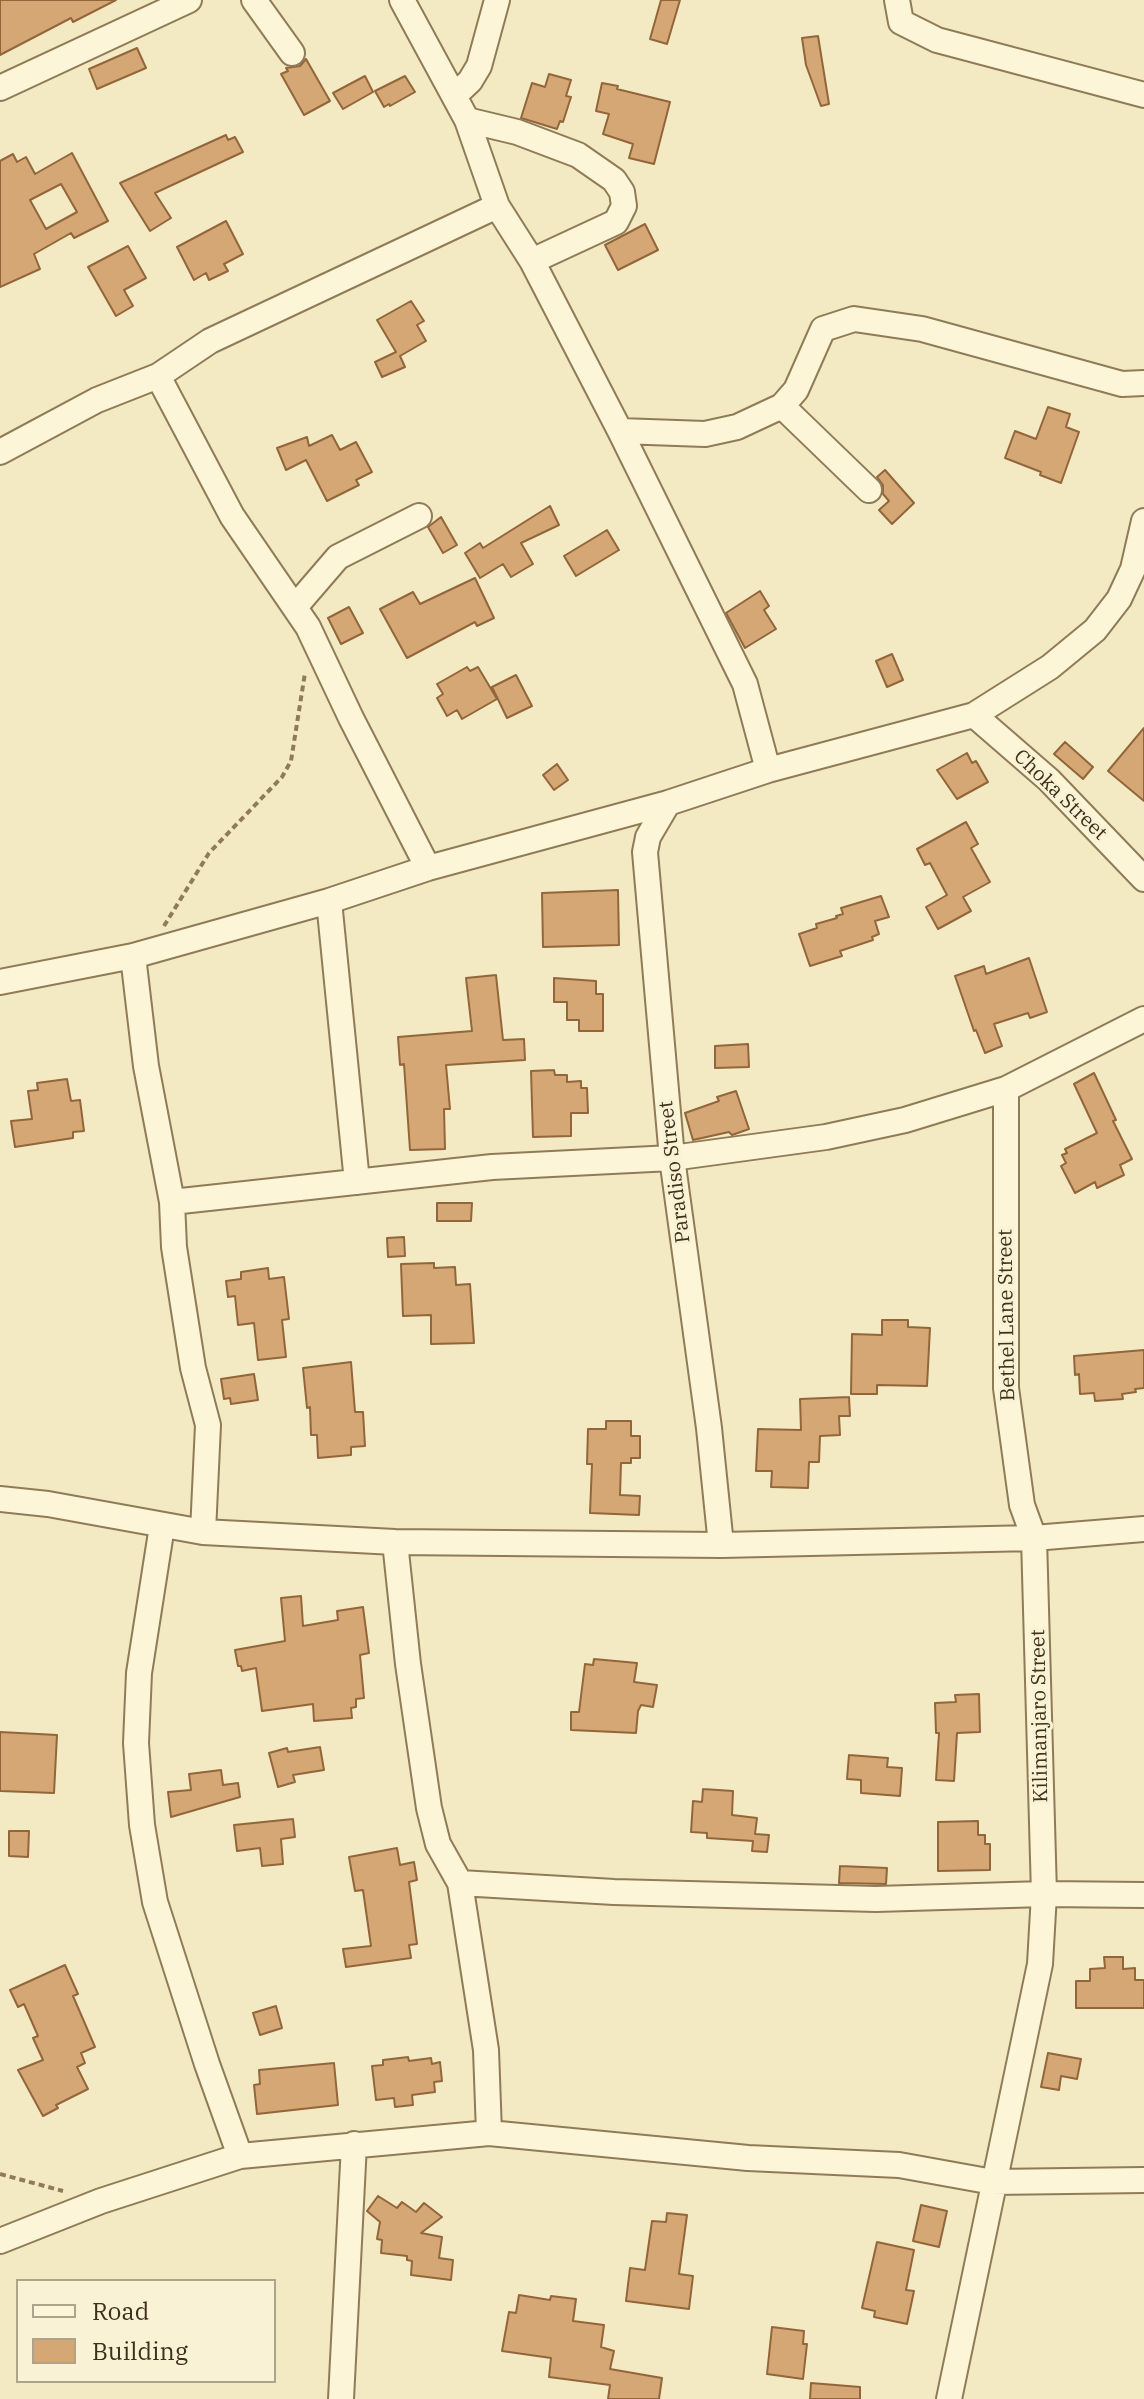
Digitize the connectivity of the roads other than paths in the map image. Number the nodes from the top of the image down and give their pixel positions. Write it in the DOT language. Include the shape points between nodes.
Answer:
graph roads {
  1 [pos="189,0"];
  2 [pos="254,0"];
  3 [pos="402,0"];
  4 [pos="497,0"];
  5 [pos="897,0"];
  6 [pos="292,53"];
  7 [pos="0,88"];
  8 [pos="1144,95"];
  9 [pos="454,96"];
  10 [pos="467,120"];
  11 [pos="497,206"];
  12 [pos="532,261"];
  13 [pos="158,376"];
  14 [pos="1144,383"];
  15 [pos="782,406"];
  16 [pos="620,431"];
  17 [pos="0,452"];
  18 [pos="869,490"];
  19 [pos="419,516"];
  20 [pos="1144,521"];
  21 [pos="295,607"];
  22 [pos="974,715"];
  23 [pos="768,770"];
  24 [pos="668,803"];
  25 [pos="606,820"];
  26 [pos="645,852"];
  27 [pos="428,868"];
  28 [pos="1144,879"];
  29 [pos="329,901"];
  30 [pos="144,952"];
  31 [pos="0,982"];
  32 [pos="1144,1019"];
  33 [pos="1006,1089"];
  34 [pos="672,1158"];
  35 [pos="357,1182"];
  36 [pos="172,1202"];
  37 [pos="0,1499"];
  38 [pos="162,1526"];
  39 [pos="1144,1529"];
  40 [pos="203,1532"];
  41 [pos="1034,1538"];
  42 [pos="395,1542"];
  43 [pos="721,1545"];
  44 [pos="460,1883"];
  45 [pos="1044,1894"];
  46 [pos="1144,1895"];
  47 [pos="489,2133"];
  48 [pos="354,2144"];
  49 [pos="240,2156"];
  50 [pos="1144,2180"];
  51 [pos="993,2182"];
  52 [pos="0,2241"];
  53 [pos="341,2399"];
  54 [pos="949,2399"];
  1 -- 7 [label="street"];
  2 -- 6 [label="street"];
  3 -- 9 [label="street"];
  4 -- 9 [label="street" via="479,66"];
  5 -- 8 [label="street" via="901,22 937,40"];
  9 -- 10 [label="street"];
  10 -- 11 [label="street"];
  10 -- 12 [label="street" via="578,155 614,180 622,192 624,206 616,222"];
  11 -- 12 [label="street"];
  11 -- 13 [label="street" via="210,341"];
  12 -- 16 [label="street"];
  13 -- 17 [label="street" via="97,400"];
  13 -- 21 [label="street" via="232,516"];
  14 -- 15 [label="street" via="1122,384 922,329 854,319 823,329 796,390"];
  15 -- 16 [label="street" via="737,427 705,434"];
  15 -- 18 [label="street"];
  16 -- 23 [label="street" via="745,684"];
  19 -- 21 [label="street" via="338,557"];
  20 -- 22 [label="street" via="1133,569 1095,630 1050,667"];
  21 -- 27 [label="street"];
  22 -- 23 [label="street"];
  22 -- 28 [label="street, Choka Street" via="1049,780"];
  23 -- 24 [label="street"];
  24 -- 25 [label="street"];
  24 -- 26 [label="street, Paradiso Street"];
  25 -- 26 [label="street"];
  25 -- 27 [label="street"];
  26 -- 34 [label="street, Paradiso Street"];
  27 -- 29 [label="street"];
  29 -- 30 [label="street"];
  29 -- 35 [label="street"];
  30 -- 31 [label="street"];
  30 -- 36 [label="street" via="146,1066"];
  32 -- 33 [label="street"];
  33 -- 34 [label="street" via="826,1137"];
  33 -- 41 [label="street, Bethel Lane Street" via="1006,1388 1022,1505"];
  34 -- 35 [label="street" via="492,1167"];
  34 -- 43 [label="street, Paradiso Street"];
  35 -- 36 [label="street"];
  36 -- 40 [label="street" via="193,1368 208,1425"];
  37 -- 38 [label="street"];
  38 -- 40 [label="street"];
  38 -- 49 [label="street" via="139,1673 136,1743 142,1825 155,1902"];
  39 -- 41 [label="street"];
  40 -- 42 [label="street"];
  41 -- 43 [label="street"];
  41 -- 45 [label="street, Kilimanjaro Street"];
  42 -- 43 [label="street"];
  42 -- 44 [label="street" via="429,1808 438,1844"];
  44 -- 45 [label="street" via="876,1899"];
  44 -- 47 [label="street" via="486,2050"];
  45 -- 46 [label="street"];
  45 -- 51 [label="street, Kilimanjaro Street" via="1040,1964"];
  47 -- 48 [label="street"];
  47 -- 51 [label="street" via="748,2158 899,2165"];
  48 -- 49 [label="street"];
  48 -- 53 [label="street"];
  49 -- 52 [label="street"];
  50 -- 51 [label="street"];
  51 -- 54 [label="street, Kilimanjaro Street"];
}
